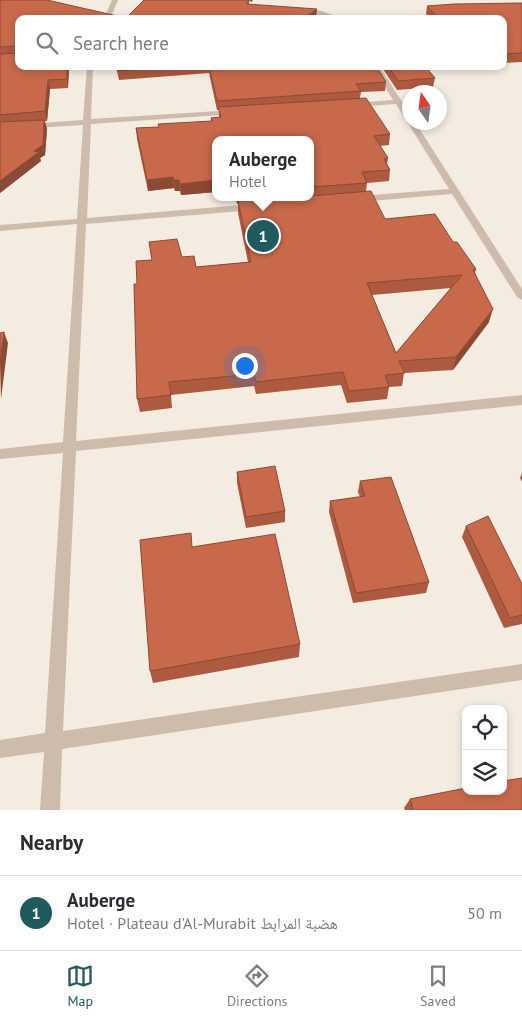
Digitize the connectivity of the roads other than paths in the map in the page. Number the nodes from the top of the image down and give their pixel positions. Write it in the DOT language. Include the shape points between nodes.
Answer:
graph roads {
  1 [pos="115,0"];
  2 [pos="296,10"];
  3 [pos="109,15"];
  4 [pos="328,15"];
  5 [pos="90,70"];
  6 [pos="378,70"];
  7 [pos="398,102"];
  8 [pos="349,105"];
  9 [pos="402,109"];
  10 [pos="242,112"];
  11 [pos="86,122"];
  12 [pos="0,128"];
  13 [pos="415,130"];
  14 [pos="454,191"];
  15 [pos="346,200"];
  16 [pos="267,206"];
  17 [pos="81,221"];
  18 [pos="0,228"];
  19 [pos="522,297"];
  20 [pos="522,400"];
  21 [pos="69,446"];
  22 [pos="0,454"];
  23 [pos="522,672"];
  24 [pos="54,741"];
  25 [pos="0,750"];
  26 [pos="50,810"];
  1 -- 3 [label="street"];
  2 -- 4 [label="street"];
  5 -- 11 [label="street"];
  6 -- 7 [label="street"];
  7 -- 8 [label="street"];
  7 -- 9 [label="street"];
  10 -- 11 [label="street"];
  11 -- 12 [label="street"];
  11 -- 17 [label="street"];
  13 -- 14 [label="street"];
  14 -- 15 [label="street"];
  14 -- 19 [label="street"];
  16 -- 17 [label="street"];
  17 -- 18 [label="street"];
  17 -- 21 [label="street"];
  20 -- 21 [label="street"];
  21 -- 22 [label="street"];
  21 -- 24 [label="street"];
  23 -- 24 [label="street"];
  24 -- 25 [label="street"];
  24 -- 26 [label="street"];
}
